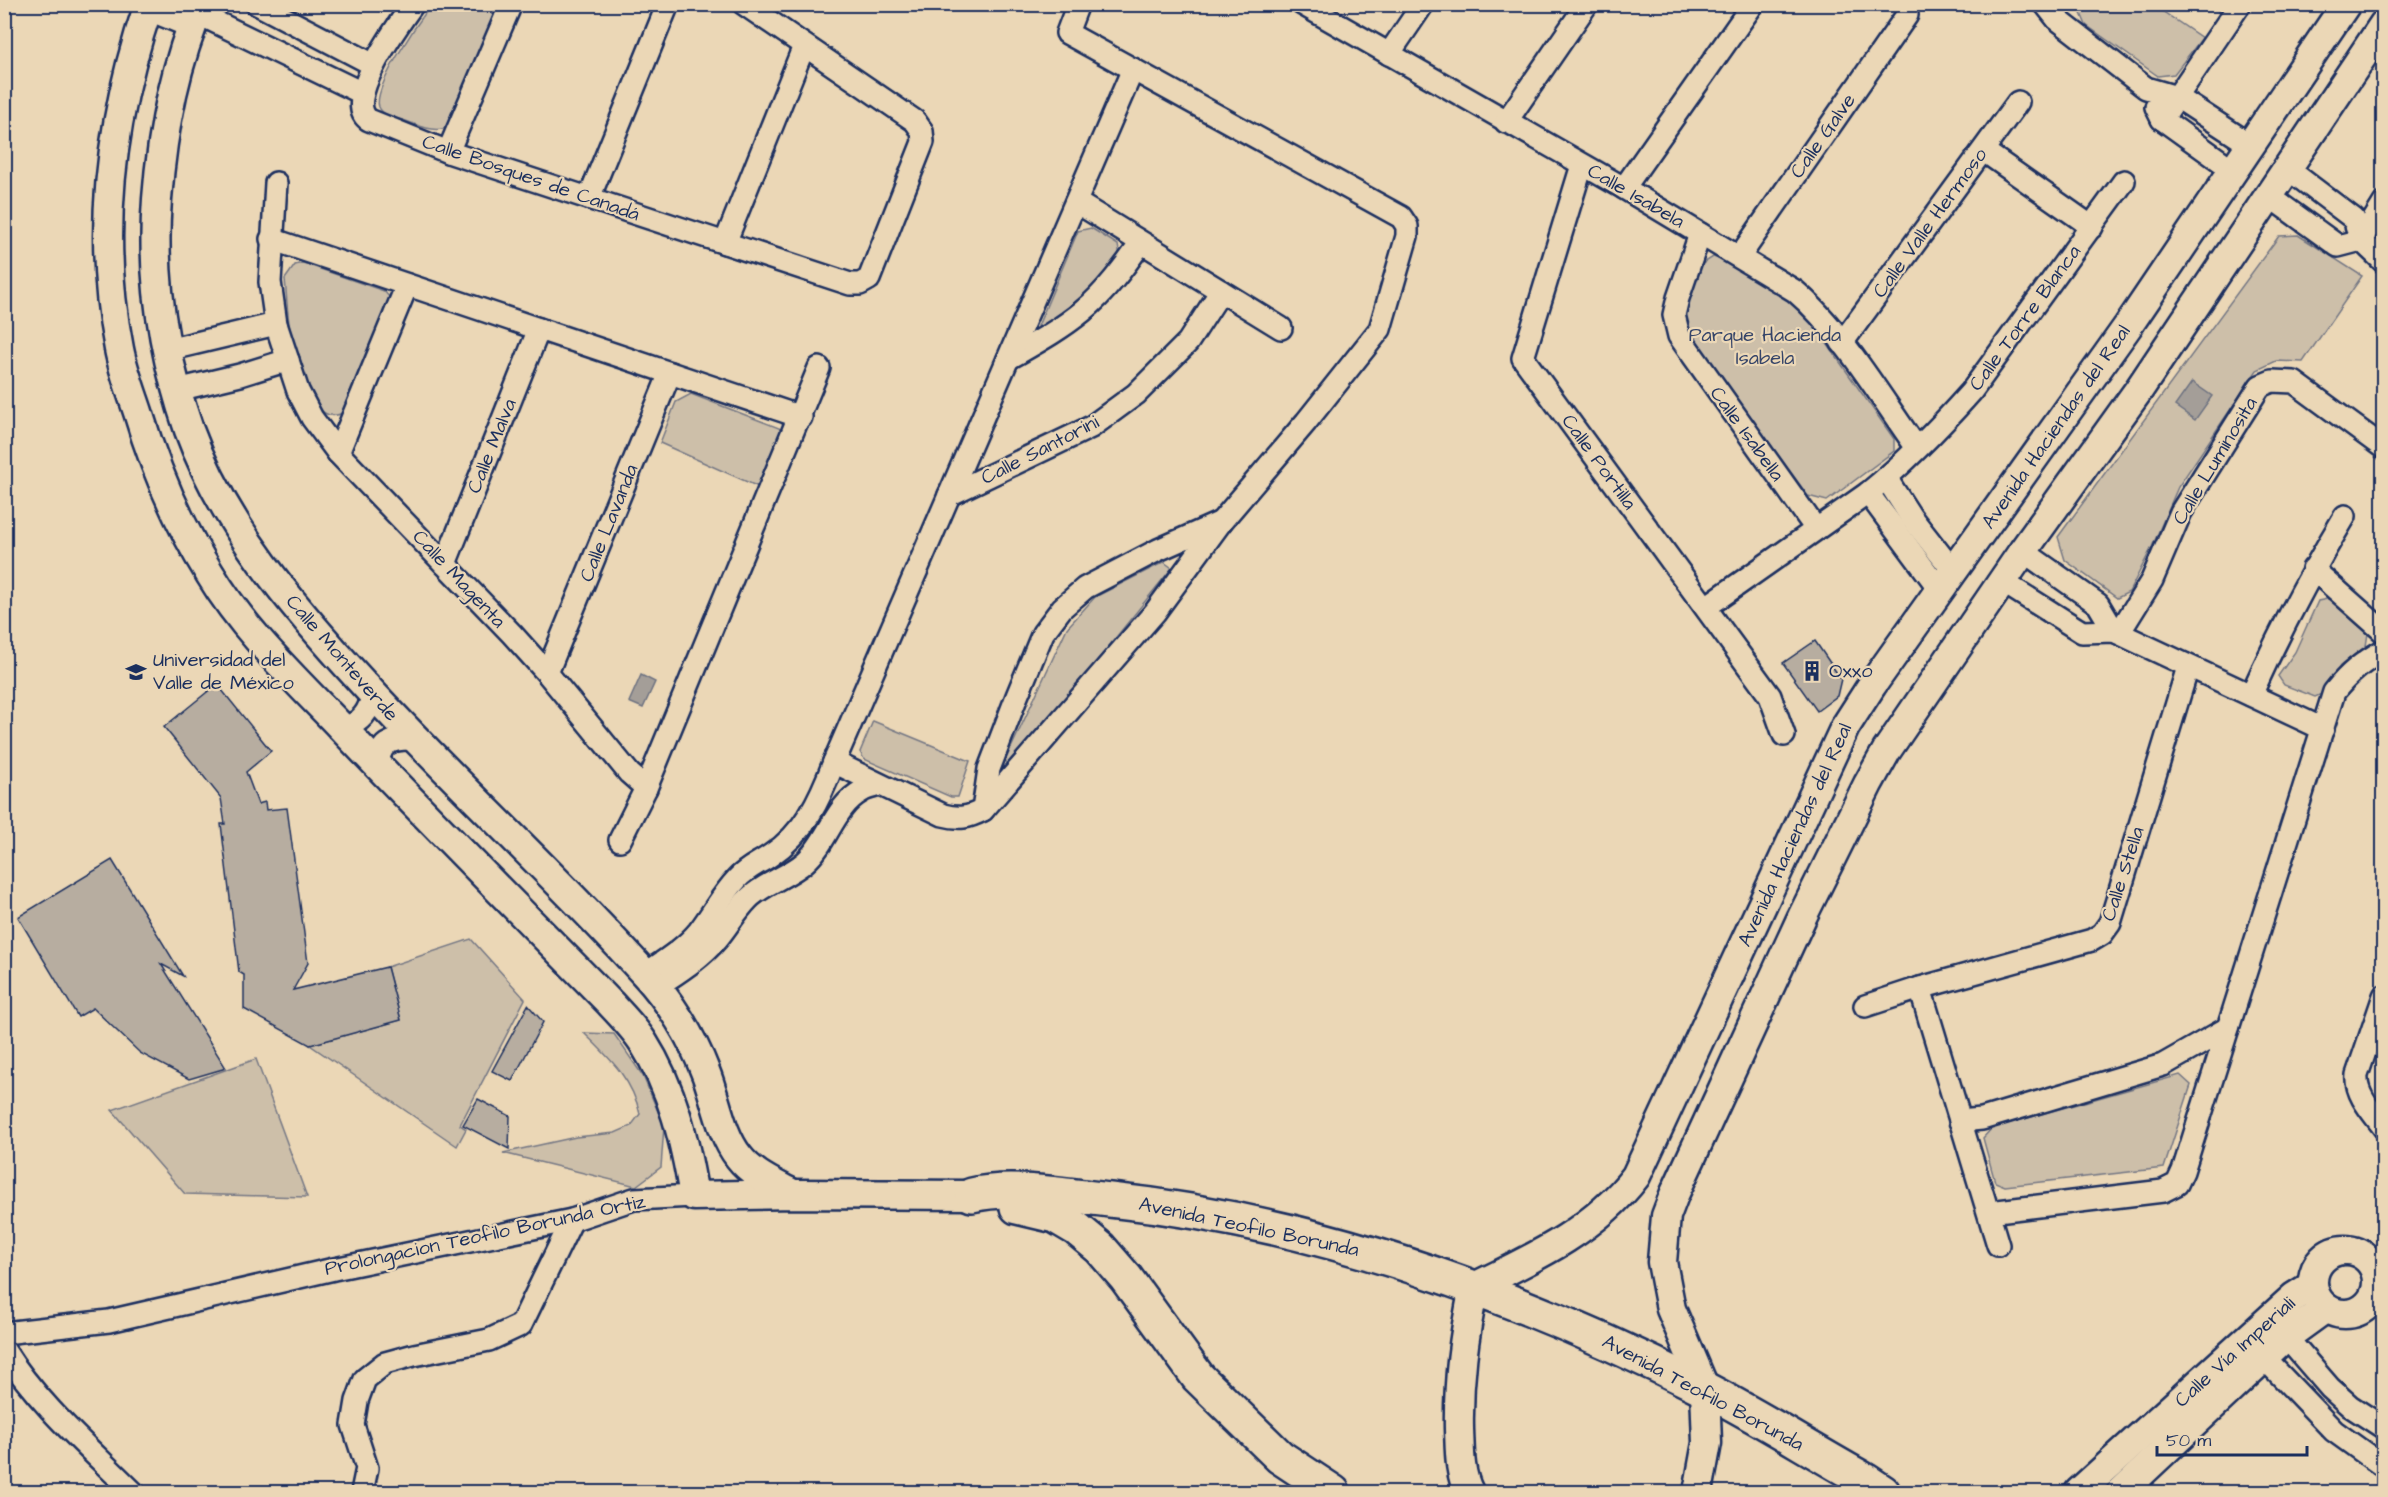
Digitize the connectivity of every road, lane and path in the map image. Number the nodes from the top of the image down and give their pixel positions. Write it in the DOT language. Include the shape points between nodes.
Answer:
graph roads {
  1 [pos="257,4"];
  2 [pos="413,4"];
  3 [pos="511,4"];
  4 [pos="668,4"];
  5 [pos="744,4"];
  6 [pos="1078,4"];
  7 [pos="1302,4"];
  8 [pos="1423,4"];
  9 [pos="1587,4"];
  10 [pos="1753,4"];
  11 [pos="2240,4"];
  12 [pos="2346,5"];
  13 [pos="148,7"];
  14 [pos="2056,9"];
  15 [pos="196,15"];
  16 [pos="1907,15"];
  17 [pos="2384,23"];
  18 [pos="804,46"];
  19 [pos="1389,54"];
  20 [pos="374,65"];
  21 [pos="1133,69"];
  22 [pos="2146,88"];
  23 [pos="362,93"];
  24 [pos="2177,97"];
  25 [pos="2018,102"];
  26 [pos="2162,119"];
  27 [pos="1506,122"];
  28 [pos="2252,146"];
  29 [pos="1984,151"];
  30 [pos="448,152"];
  31 [pos="1582,165"];
  32 [pos="2288,169"];
  33 [pos="2234,170"];
  34 [pos="2124,181"];
  35 [pos="276,183"];
  36 [pos="1624,188"];
  37 [pos="2269,196"];
  38 [pos="589,198"];
  39 [pos="1076,202"];
  40 [pos="2384,203"];
  41 [pos="2092,227"];
  42 [pos="1700,234"];
  43 [pos="271,239"];
  44 [pos="2361,240"];
  45 [pos="725,243"];
  46 [pos="1141,243"];
  47 [pos="1740,256"];
  48 [pos="2384,262"];
  49 [pos="407,285"];
  50 [pos="1221,291"];
  51 [pos="276,324"];
  52 [pos="2128,326"];
  53 [pos="1281,328"];
  54 [pos="539,329"];
  55 [pos="1842,343"];
  56 [pos="167,350"];
  57 [pos="2164,353"];
  58 [pos="1008,358"];
  59 [pos="288,360"];
  60 [pos="819,368"];
  61 [pos="670,373"];
  62 [pos="177,390"];
  63 [pos="801,417"];
  64 [pos="1917,448"];
  65 [pos="2384,448"];
  66 [pos="338,453"];
  67 [pos="1887,478"];
  68 [pos="1868,493"];
  69 [pos="949,495"];
  70 [pos="2344,516"];
  71 [pos="1221,522"];
  72 [pos="1816,529"];
  73 [pos="1927,538"];
  74 [pos="2023,551"];
  75 [pos="1911,552"];
  76 [pos="445,564"];
  77 [pos="2313,569"];
  78 [pos="1947,581"];
  79 [pos="2003,582"];
  80 [pos="2071,585"];
  81 [pos="1706,607"];
  82 [pos="2053,613"];
  83 [pos="2117,632"];
  84 [pos="2384,632"];
  85 [pos="2384,650"];
  86 [pos="2188,667"];
  87 [pos="548,674"];
  88 [pos="372,694"];
  89 [pos="2252,695"];
  90 [pos="343,729"];
  91 [pos="2323,729"];
  92 [pos="1784,735"];
  93 [pos="414,740"];
  94 [pos="834,762"];
  95 [pos="379,769"];
  96 [pos="879,785"];
  97 [pos="646,788"];
  98 [pos="983,810"];
  99 [pos="620,840"];
  100 [pos="1764,898"];
  101 [pos="1802,917"];
  102 [pos="650,980"];
  103 [pos="1920,988"];
  104 [pos="2384,996"];
  105 [pos="1865,1006"];
  106 [pos="2228,1028"];
  107 [pos="1960,1121"];
  108 [pos="2384,1128"];
  109 [pos="793,1194"];
  110 [pos="972,1195"];
  111 [pos="694,1196"];
  112 [pos="1989,1212"];
  113 [pos="572,1220"];
  114 [pos="1998,1245"];
  115 [pos="2374,1256"];
  116 [pos="1474,1287"];
  117 [pos="2320,1296"];
  118 [pos="2376,1305"];
  119 [pos="4,1333"];
  120 [pos="2286,1337"];
  121 [pos="4,1350"];
  122 [pos="2264,1358"];
  123 [pos="1704,1389"];
  124 [pos="2384,1428"];
  125 [pos="2384,1467"];
  126 [pos="133,1492"];
  127 [pos="362,1492"];
  128 [pos="1333,1492"];
  129 [pos="1469,1492"];
  130 [pos="1698,1492"];
  131 [pos="1883,1492"];
  132 [pos="2079,1492"];
  133 [pos="2121,1492"];
  1 -- 20 [label="street"];
  2 -- 20 [label="street"];
  3 -- 30 [label="street"];
  4 -- 38 [label="street"];
  5 -- 18 [label="street"];
  6 -- 21 [label="street" via="1067,33"];
  7 -- 19 [label="street, Calle Isabela"];
  8 -- 19 [label="street"];
  9 -- 27 [label="street"];
  10 -- 36 [label="street"];
  11 -- 24 [label="street"];
  12 -- 17 [label="main road"];
  12 -- 28 [label="main road, Avenida Haciendas del Real"];
  13 -- 15 [label="street"];
  13 -- 90 [label="main road" via="133,54 112,158 108,259 119,351 171,504 210,575 248,626"];
  14 -- 22 [label="street"];
  15 -- 23 [label="street"];
  15 -- 56 [label="main road, Calle Monteverde" via="167,111 160,157 154,239 158,301"];
  16 -- 47 [label="street, Calle Galve"];
  17 -- 32 [label="main road, Avenida Haciendas del Real"];
  18 -- 45 [label="street"];
  18 -- 45 [label="street, Calle Bosques de Canadá" via="915,121 922,131 923,142 869,279 850,284"];
  19 -- 27 [label="street, Calle Isabela"];
  20 -- 23 [label="street"];
  21 -- 39 [label="street"];
  21 -- 71 [label="street" via="1401,216 1407,226 1380,329"];
  22 -- 24 [label="street"];
  22 -- 26 [label="street"];
  23 -- 30 [label="street, Calle Bosques de Canadá" via="360,110 369,120"];
  24 -- 26 [label="street"];
  24 -- 28 [label="street"];
  25 -- 29 [label="street, Calle Valle Hermoso"];
  26 -- 33 [label="street"];
  27 -- 31 [label="street, Calle Isabela"];
  28 -- 33 [label="main road, Avenida Haciendas del Real"];
  29 -- 41 [label="street"];
  29 -- 55 [label="street, Calle Valle Hermoso"];
  30 -- 38 [label="street, Calle Bosques de Canadá"];
  31 -- 36 [label="street, Calle Isabela"];
  31 -- 81 [label="street, Calle Portilla" via="1523,357"];
  32 -- 37 [label="main road, Avenida Haciendas del Real"];
  32 -- 44 [label="street" via="2354,219"];
  33 -- 52 [label="main road, Avenida Haciendas del Real"];
  34 -- 41 [label="street, Calle Torre Blanca"];
  35 -- 43 [label="street, Calle Magenta"];
  36 -- 42 [label="street, Calle Isabela"];
  37 -- 44 [label="street" via="2338,246"];
  37 -- 57 [label="main road, Avenida Haciendas del Real"];
  38 -- 45 [label="street, Calle Bosques de Canadá"];
  39 -- 46 [label="street"];
  39 -- 58 [label="street"];
  40 -- 44 [label="street"];
  41 -- 64 [label="street, Calle Torre Blanca" via="1971,392"];
  42 -- 47 [label="street, Calle Isabela"];
  42 -- 72 [label="street, Calle Isabella" via="1674,315 1678,336"];
  43 -- 49 [label="street"];
  43 -- 51 [label="street, Calle Magenta" via="270,282"];
  44 -- 48 [label="street"];
  46 -- 50 [label="street"];
  46 -- 58 [label="street" via="1085,310 1050,336"];
  47 -- 55 [label="street, Calle Isabela" via="1806,300"];
  49 -- 54 [label="street"];
  49 -- 66 [label="street"];
  50 -- 53 [label="street"];
  50 -- 69 [label="street, Calle Santorini" via="1188,342 1136,394 1091,427"];
  51 -- 56 [label="street"];
  51 -- 59 [label="street, Calle Magenta"];
  52 -- 57 [label="main road"];
  52 -- 78 [label="main road, Avenida Haciendas del Real"];
  54 -- 61 [label="street"];
  54 -- 76 [label="street, Calle Malva"];
  55 -- 64 [label="street, Calle Isabela"];
  56 -- 62 [label="main road, Calle Monteverde"];
  57 -- 74 [label="main road, Avenida Haciendas del Real"];
  58 -- 69 [label="street"];
  59 -- 62 [label="street"];
  59 -- 66 [label="street, Calle Magenta" via="312,418"];
  60 -- 63 [label="street"];
  61 -- 63 [label="street"];
  61 -- 87 [label="street, Calle Lavanda"];
  62 -- 88 [label="main road, Calle Monteverde" via="190,432 221,499 303,617"];
  63 -- 97 [label="street"];
  64 -- 67 [label="street"];
  65 -- 83 [label="street, Calle Luminosita" via="2294,382 2272,381 2260,386 2181,512 2151,580"];
  66 -- 76 [label="street, Calle Magenta"];
  67 -- 68 [label="street"];
  67 -- 73 [label="street"];
  68 -- 72 [label="street"];
  68 -- 75 [label="street"];
  69 -- 94 [label="street"];
  70 -- 77 [label="street"];
  71 -- 98 [label="street" via="1155,612"];
  71 -- 98 [label="street" via="1124,566 1085,588 1062,608 1043,633 1021,687 989,769"];
  72 -- 81 [label="street"];
  73 -- 75 [label="street"];
  73 -- 78 [label="street"];
  74 -- 79 [label="main road, Avenida Haciendas del Real"];
  74 -- 80 [label="street"];
  75 -- 78 [label="street"];
  76 -- 87 [label="street, Calle Magenta"];
  77 -- 84 [label="street"];
  77 -- 89 [label="street"];
  78 -- 100 [label="main road, Avenida Haciendas del Real" via="1845,727"];
  79 -- 82 [label="street"];
  79 -- 101 [label="main road, Avenida Haciendas del Real" via="1887,750"];
  80 -- 82 [label="street"];
  80 -- 83 [label="street" via="2098,604"];
  81 -- 92 [label="street, Calle Portilla" via="1770,696"];
  82 -- 83 [label="street" via="2082,632"];
  83 -- 86 [label="street"];
  85 -- 91 [label="street" via="2347,675 2334,692"];
  86 -- 89 [label="street"];
  86 -- 103 [label="street, Calle Stella" via="2110,923 2102,934"];
  87 -- 97 [label="street, Calle Magenta" via="629,773"];
  88 -- 90 [label="street" via="367,712"];
  88 -- 93 [label="main road, Calle Monteverde"];
  89 -- 91 [label="street"];
  90 -- 95 [label="main road"];
  91 -- 106 [label="street"];
  93 -- 95 [label="street" via="386,744 378,756"];
  93 -- 102 [label="main road, Calle Monteverde"];
  94 -- 96 [label="street"];
  94 -- 102 [label="street" via="822,795 795,835 747,868 699,931"];
  95 -- 111 [label="main road" via="603,995 642,1040 676,1113"];
  96 -- 98 [label="street" via="958,819"];
  96 -- 102 [label="street" via="849,801 820,847 804,863 766,884 747,900 697,959"];
  97 -- 99 [label="street"];
  100 -- 101 [label="main road"];
  100 -- 116 [label="main road, Avenida Haciendas del Real" via="1636,1176 1582,1229"];
  101 -- 123 [label="main road, Avenida Haciendas del Real" via="1666,1216 1662,1262 1671,1309"];
  102 -- 109 [label="main road, Calle Monteverde" via="689,1037 705,1070 731,1146 755,1173"];
  103 -- 105 [label="street, Calle Stella"];
  103 -- 107 [label="street"];
  104 -- 108 [label="street" via="2356,1084"];
  106 -- 107 [label="street" via="2163,1065 1982,1119"];
  106 -- 112 [label="street" via="2177,1184 2163,1191"];
  107 -- 112 [label="street"];
  109 -- 110 [label="main road, Prolongacion Teofilo Borunda Ortiz"];
  109 -- 111 [label="main road, Prolongacion Teofilo Borunda Ortiz"];
  110 -- 116 [label="main road, Avenida Teofilo Borunda" via="1056,1194 1170,1206 1359,1249"];
  110 -- 128 [label="main road" via="989,1203 1055,1216 1101,1248 1198,1377 1280,1458"];
  111 -- 113 [label="street, Prolongacion Teofilo Borunda Ortiz" via="634,1199"];
  112 -- 114 [label="street"];
  113 -- 119 [label="street, Prolongacion Teofilo Borunda Ortiz" via="344,1266 109,1321"];
  113 -- 127 [label="street" via="521,1325 489,1340 385,1363 365,1379 353,1425 367,1468"];
  115 -- 117 [label="main road, Calle Vía Imperiali" via="2345,1249 2334,1251 2318,1264 2313,1274"];
  115 -- 118 [label="main road, Calle Vía Imperiali"];
  116 -- 123 [label="main road, Avenida Teofilo Borunda" via="1592,1335"];
  116 -- 129 [label="main road" via="1458,1385 1460,1461"];
  117 -- 118 [label="main road, Calle Vía Imperiali" via="2343,1314"];
  117 -- 120 [label="main road, Calle Vía Imperiali"];
  117 -- 132 [label="main road, Calle Vía Imperiali" via="2294,1297"];
  120 -- 122 [label="main road, Calle Vía Imperiali"];
  120 -- 124 [label="street" via="2330,1388"];
  121 -- 126 [label="street" via="28,1383"];
  122 -- 125 [label="street" via="2334,1431"];
  122 -- 133 [label="main road, Calle Vía Imperiali"];
  123 -- 130 [label="main road, Avenida Haciendas del Real" via="1707,1443"];
  123 -- 131 [label="main road, Avenida Teofilo Borunda"];
}
